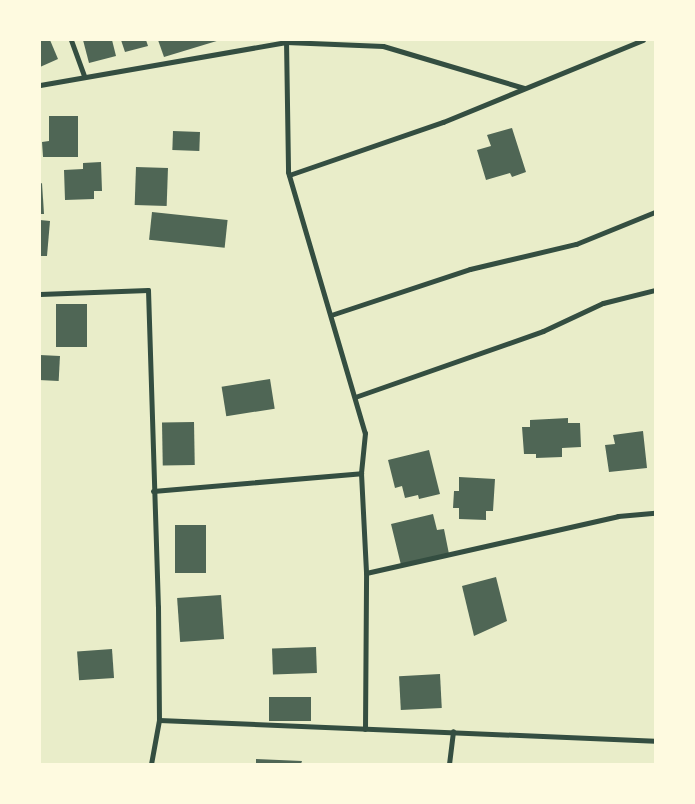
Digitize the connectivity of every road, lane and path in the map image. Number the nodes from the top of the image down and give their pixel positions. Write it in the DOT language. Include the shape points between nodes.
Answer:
graph roads {
  1 [pos="71,40"];
  2 [pos="643,40"];
  3 [pos="286,41"];
  4 [pos="84,76"];
  5 [pos="40,85"];
  6 [pos="524,88"];
  7 [pos="289,175"];
  8 [pos="655,212"];
  9 [pos="655,290"];
  10 [pos="40,294"];
  11 [pos="330,316"];
  12 [pos="355,398"];
  13 [pos="361,473"];
  14 [pos="153,491"];
  15 [pos="655,513"];
  16 [pos="366,573"];
  17 [pos="159,720"];
  18 [pos="365,729"];
  19 [pos="453,731"];
  20 [pos="655,741"];
  21 [pos="152,764"];
  22 [pos="449,764"];
  1 -- 4 [label="street"];
  2 -- 6 [label="street"];
  3 -- 4 [label="street"];
  3 -- 6 [label="street" via="382,46"];
  3 -- 7 [label="street"];
  4 -- 5 [label="street"];
  6 -- 7 [label="street" via="443,122"];
  7 -- 11 [label="street"];
  8 -- 11 [label="street" via="576,244 470,269"];
  9 -- 12 [label="street" via="603,304 543,332"];
  10 -- 14 [label="street" via="148,290"];
  11 -- 12 [label="street"];
  12 -- 13 [label="street" via="365,433"];
  13 -- 14 [label="street"];
  13 -- 16 [label="street"];
  14 -- 17 [label="street"];
  15 -- 16 [label="street" via="618,516"];
  16 -- 18 [label="street"];
  17 -- 18 [label="street"];
  17 -- 21 [label="street"];
  18 -- 19 [label="street"];
  19 -- 20 [label="street"];
  19 -- 22 [label="street"];
}
